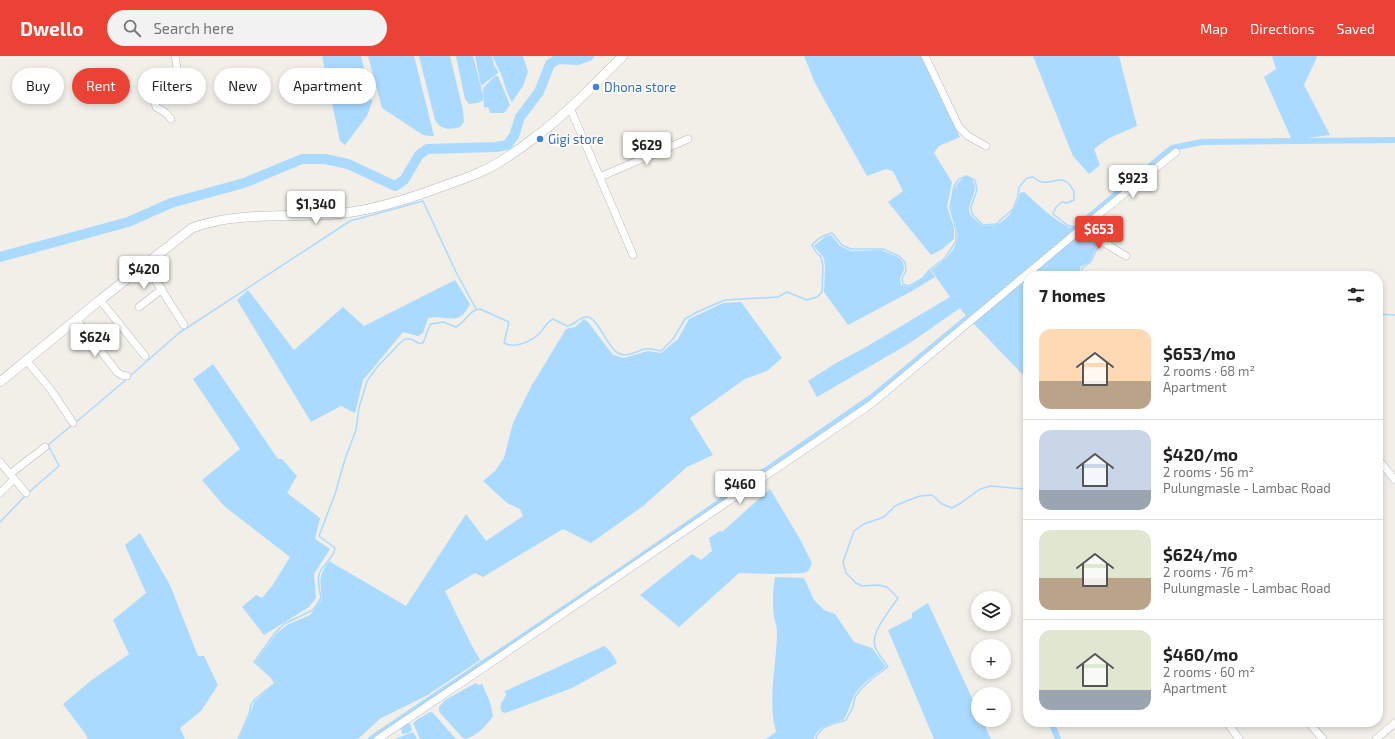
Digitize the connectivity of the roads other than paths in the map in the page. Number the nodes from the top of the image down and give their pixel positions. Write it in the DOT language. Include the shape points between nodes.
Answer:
graph roads {
  1 [pos="175,56"];
  2 [pos="623,56"];
  3 [pos="925,56"];
  4 [pos="570,108"];
  5 [pos="171,119"];
  6 [pos="688,139"];
  7 [pos="986,146"];
  8 [pos="1176,152"];
  9 [pos="600,177"];
  10 [pos="1078,232"];
  11 [pos="633,255"];
  12 [pos="1126,256"];
  13 [pos="145,264"];
  14 [pos="1031,271"];
  15 [pos="1023,278"];
  16 [pos="162,289"];
  17 [pos="100,300"];
  18 [pos="139,307"];
  19 [pos="76,319"];
  20 [pos="184,325"];
  21 [pos="145,356"];
  22 [pos="26,360"];
  23 [pos="127,376"];
  24 [pos="0,382"];
  25 [pos="73,423"];
  26 [pos="45,447"];
  27 [pos="0,462"];
  28 [pos="1383,465"];
  29 [pos="12,477"];
  30 [pos="1395,480"];
  31 [pos="0,493"];
  32 [pos="26,493"];
  33 [pos="1395,723"];
  34 [pos="1231,727"];
  35 [pos="1312,727"];
  36 [pos="378,739"];
  37 [pos="1239,739"];
  38 [pos="1323,739"];
  39 [pos="1376,739"];
  1 -- 5 [label="street" via="180,85 176,89 160,92 154,97 156,107"];
  2 -- 4 [label="street"];
  3 -- 7 [label="street" via="959,127 968,136"];
  4 -- 9 [label="street"];
  4 -- 13 [label="street" via="534,138 496,164 425,193 378,208 344,214 260,216 203,224 184,233"];
  6 -- 9 [label="street"];
  8 -- 10 [label="street"];
  9 -- 11 [label="street"];
  10 -- 12 [label="street"];
  10 -- 14 [label="street"];
  13 -- 16 [label="street"];
  13 -- 17 [label="street"];
  15 -- 36 [label="street" via="870,405"];
  16 -- 18 [label="street"];
  16 -- 20 [label="street"];
  17 -- 19 [label="street"];
  17 -- 21 [label="street"];
  19 -- 22 [label="street"];
  19 -- 23 [label="street" via="117,372"];
  22 -- 24 [label="street"];
  22 -- 25 [label="street" via="51,390"];
  26 -- 29 [label="street"];
  27 -- 29 [label="street"];
  28 -- 30 [label="street"];
  29 -- 31 [label="street"];
  29 -- 32 [label="street"];
  33 -- 39 [label="street"];
  34 -- 37 [label="street"];
  35 -- 38 [label="street"];
}
